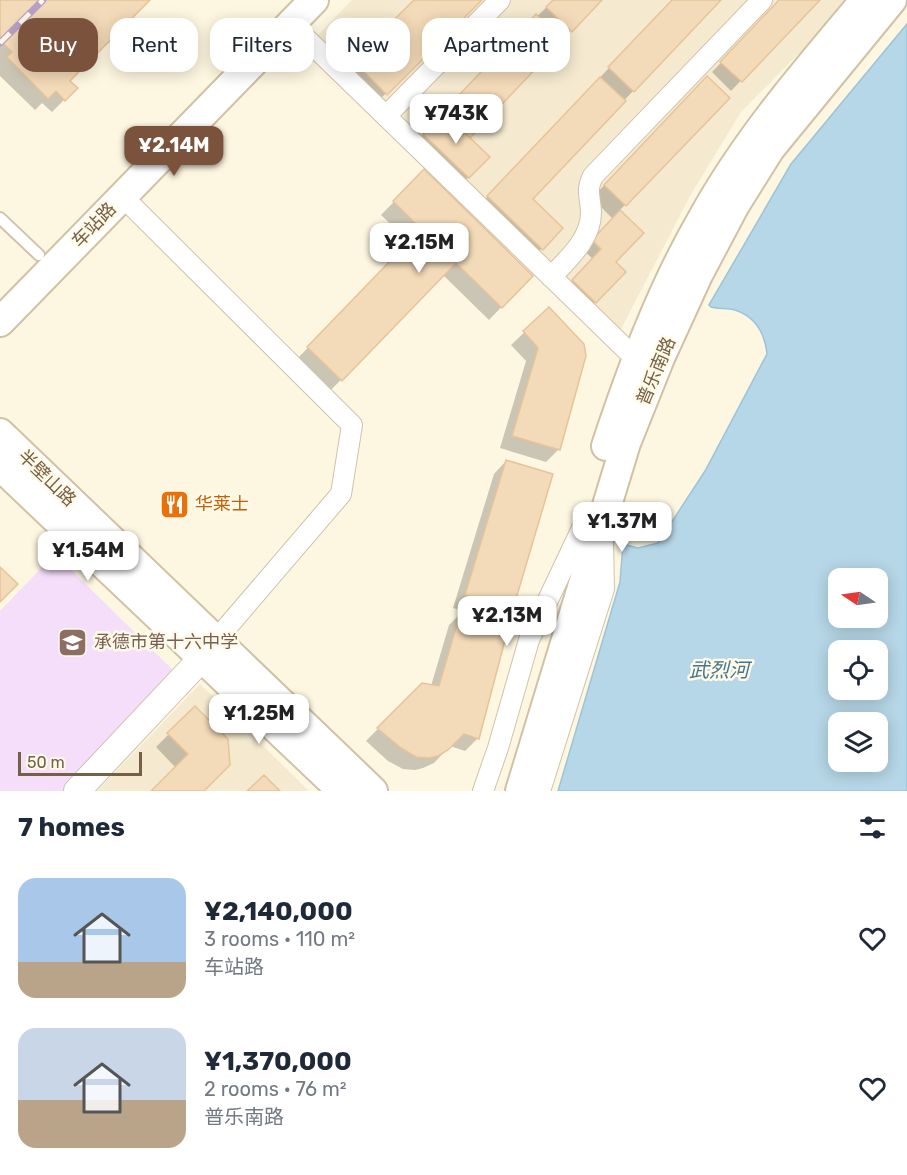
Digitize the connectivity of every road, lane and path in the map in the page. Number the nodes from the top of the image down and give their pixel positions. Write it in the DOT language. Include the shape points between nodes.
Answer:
graph roads {
  1 [pos="314,0"];
  2 [pos="500,0"];
  3 [pos="762,0"];
  4 [pos="865,0"];
  5 [pos="892,0"];
  6 [pos="290,12"];
  7 [pos="386,116"];
  8 [pos="122,196"];
  9 [pos="0,218"];
  10 [pos="39,255"];
  11 [pos="552,277"];
  12 [pos="0,295"];
  13 [pos="0,322"];
  14 [pos="637,360"];
  15 [pos="0,433"];
  16 [pos="0,466"];
  17 [pos="594,521"];
  18 [pos="213,653"];
  19 [pos="77,791"];
  20 [pos="342,791"];
  21 [pos="373,791"];
  22 [pos="483,791"];
  23 [pos="502,791"];
  24 [pos="520,791"];
  25 [pos="540,791"];
  1 -- 6 [label="main road, 车站路"];
  2 -- 7 [label="street"];
  3 -- 11 [label="street" via="593,176 587,192 591,216 588,230"];
  4 -- 14 [label="main road, 普乐南路" via="753,139 702,219"];
  5 -- 17 [label="main road, 普乐南路" via="771,149 735,205 660,358"];
  6 -- 7 [label="street"];
  6 -- 8 [label="main road, 车站路"];
  6 -- 10 [label="main road, 车站路"];
  7 -- 11 [label="street"];
  8 -- 13 [label="main road, 车站路"];
  8 -- 18 [label="street" via="352,425 341,494"];
  9 -- 10 [label="lane"];
  10 -- 12 [label="main road, 车站路"];
  11 -- 14 [label="street"];
  14 -- 17 [label="main road, 普乐南路" via="603,455"];
  15 -- 18 [label="main road, 半壁山路"];
  16 -- 18 [label="main road, 半壁山路"];
  17 -- 22 [label="street" via="529,640"];
  17 -- 23 [label="main road, 普乐南路"];
  17 -- 24 [label="main road, 普乐南路"];
  17 -- 25 [label="street" via="604,589"];
  18 -- 19 [label="street"];
  18 -- 20 [label="main road"];
  18 -- 21 [label="main road"];
}
